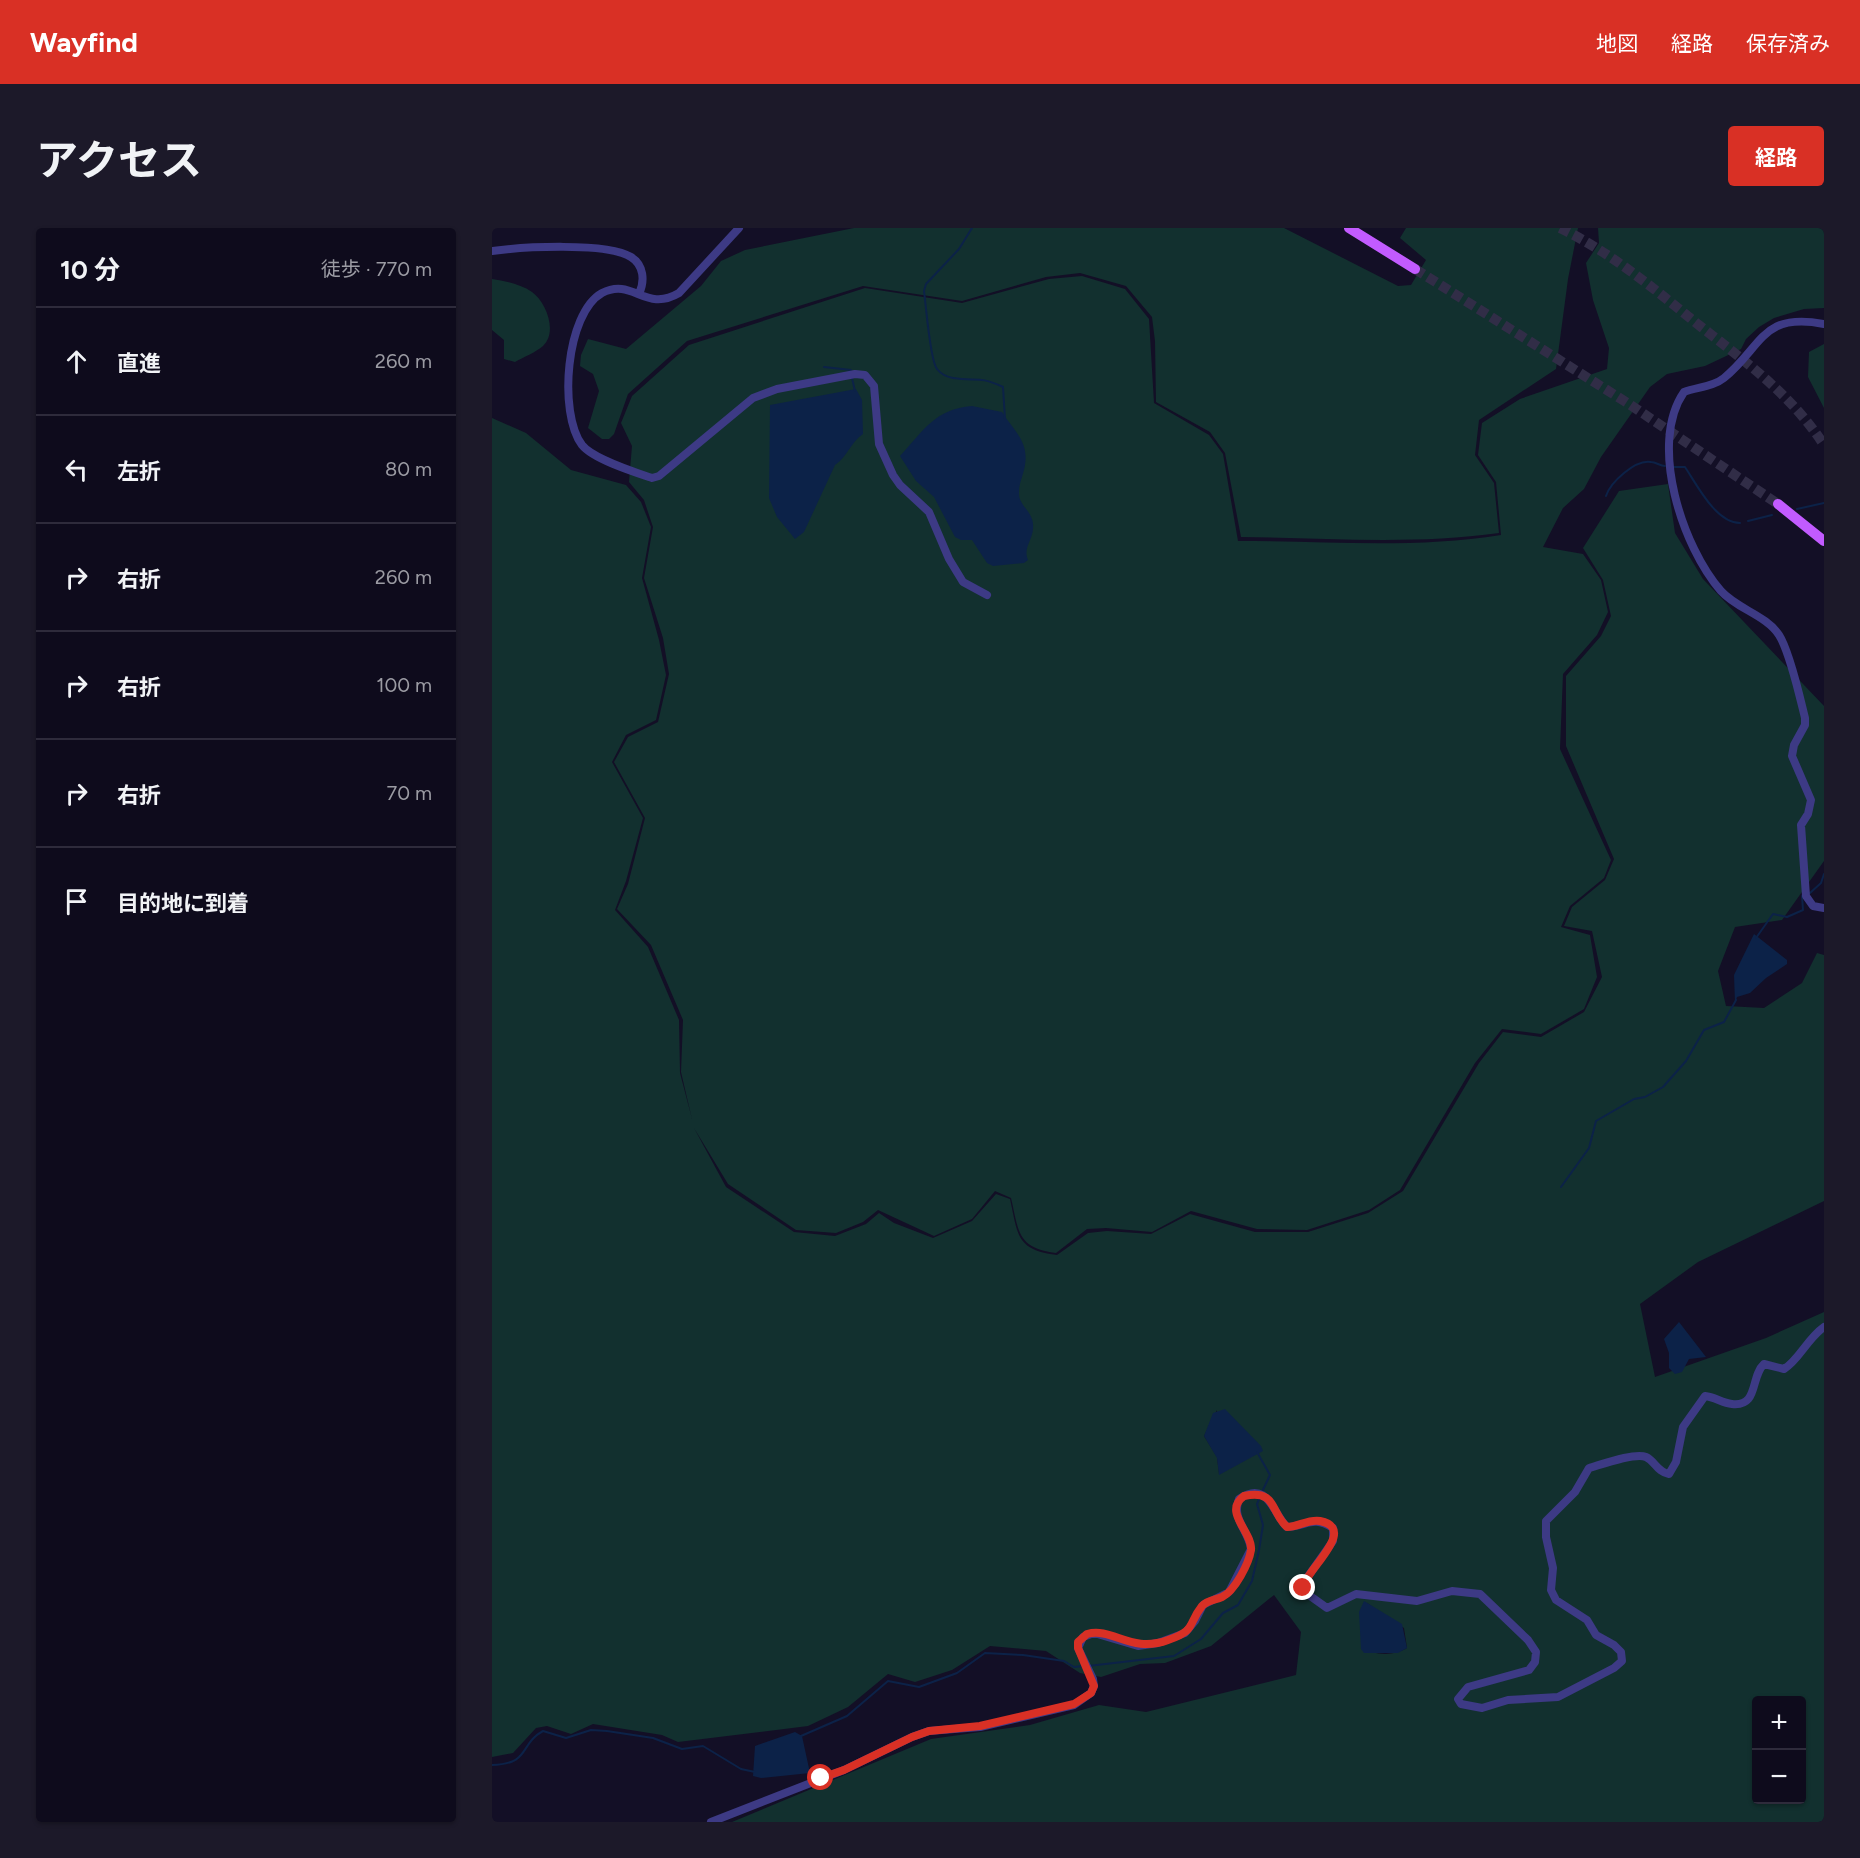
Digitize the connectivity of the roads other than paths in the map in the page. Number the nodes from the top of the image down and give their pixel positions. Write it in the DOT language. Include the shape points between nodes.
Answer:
graph roads {
  1 [pos="739,228"];
  2 [pos="1349,228"];
  3 [pos="492,251"];
  4 [pos="1414,269"];
  5 [pos="639,294"];
  6 [pos="1824,324"];
  7 [pos="1778,504"];
  8 [pos="1824,541"];
  9 [pos="987,595"];
  10 [pos="1824,908"];
  11 [pos="1824,1327"];
  12 [pos="711,1822"];
  1 -- 5 [label="street" via="679,293 657,301"];
  2 -- 4 [label="main road"];
  3 -- 5 [label="street" via="543,247 619,252 633,257 640,266 643,285"];
  5 -- 9 [label="street" via="621,289 602,293 580,316 566,389 571,416 584,447 652,478 753,398 777,389 865,375 874,386 879,444 893,475 929,512 963,582"];
  6 -- 10 [label="street" via="1780,324 1755,343 1724,378 1684,392 1673,421 1668,458 1691,547 1723,593 1773,628 1783,641 1805,726 1792,756 1811,800 1801,830 1806,896 1813,906"];
  7 -- 8 [label="main road"];
  11 -- 12 [label="street" via="1789,1366 1764,1364 1759,1368 1746,1402 1725,1404 1705,1396 1683,1427 1676,1462 1669,1474 1638,1455 1589,1468 1575,1492 1546,1521 1553,1568 1551,1590 1556,1600 1587,1620 1596,1635 1621,1652 1622,1661 1558,1697 1508,1700 1482,1708 1461,1704 1458,1699 1468,1687 1529,1670 1535,1662 1536,1652 1528,1640 1486,1597 1452,1591 1416,1601 1356,1594 1327,1608 1306,1593 1304,1582 1333,1541 1332,1528 1322,1521 1287,1527 1270,1500 1260,1495 1244,1496 1237,1506 1237,1516 1251,1549 1229,1592 1203,1605 1185,1633 1158,1643 1138,1646 1103,1634 1087,1634 1078,1642 1078,1648 1093,1679 1091,1693 1074,1704 980,1726 929,1731 844,1770"];
}
